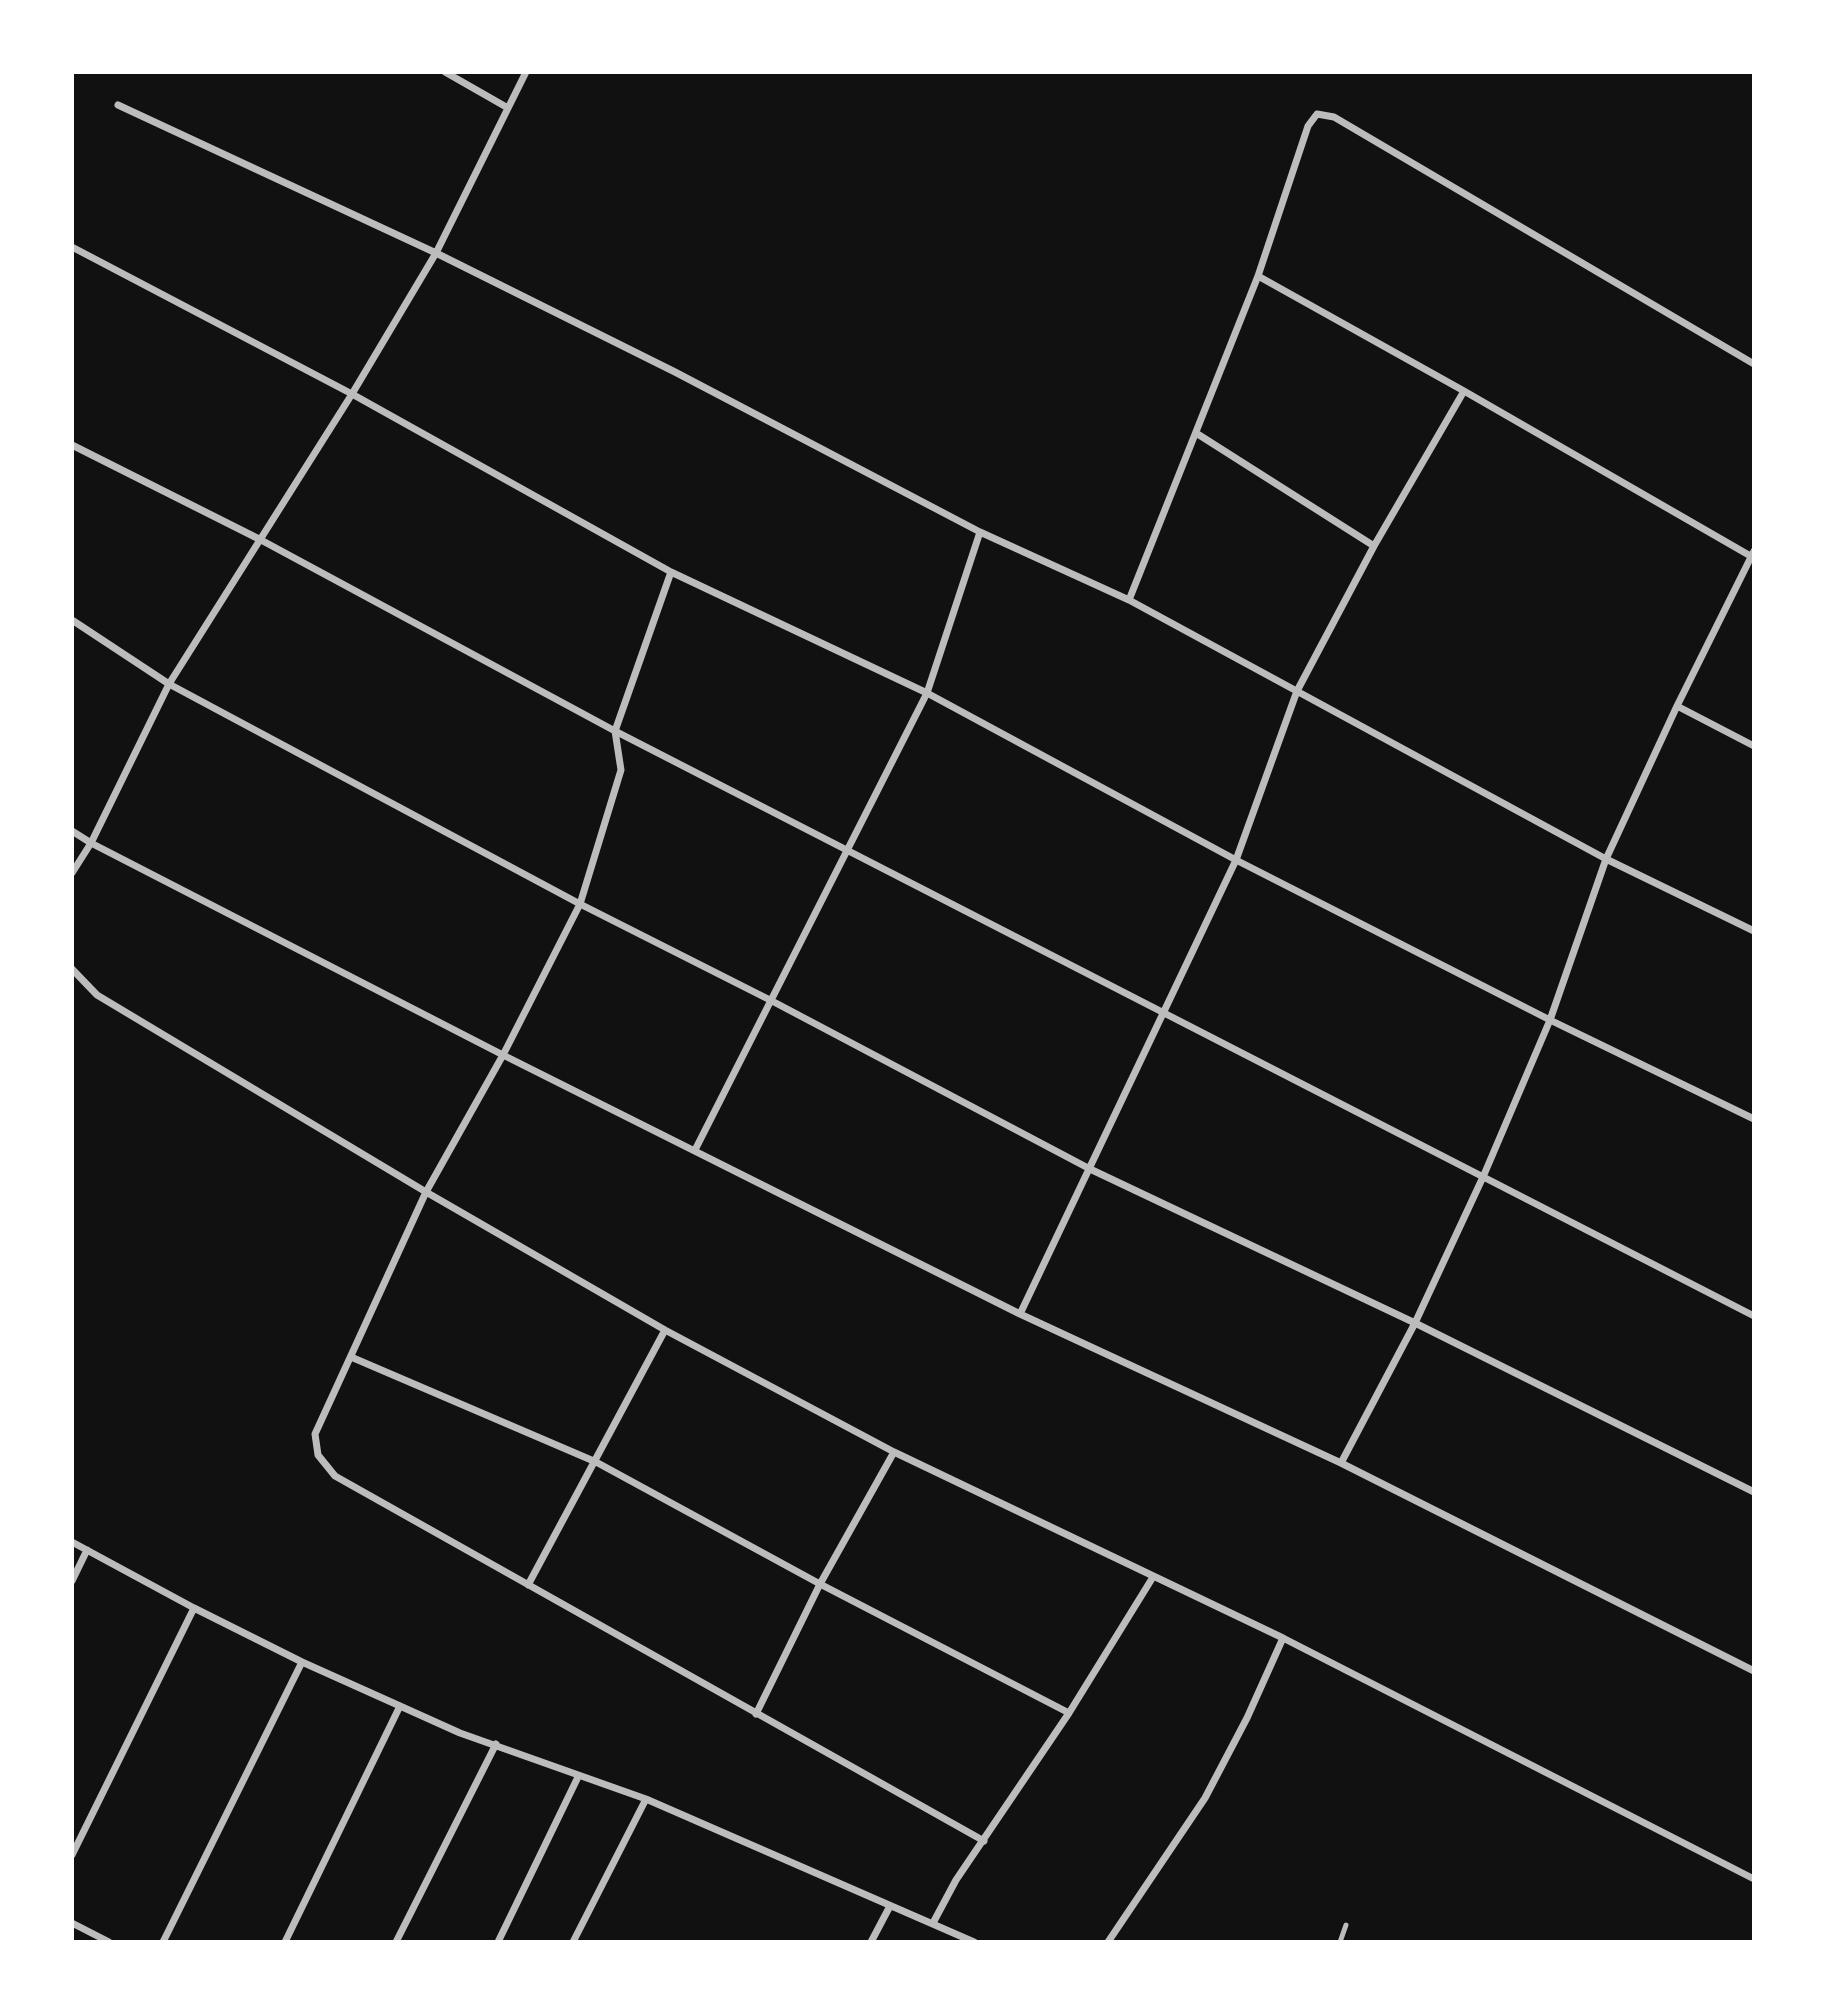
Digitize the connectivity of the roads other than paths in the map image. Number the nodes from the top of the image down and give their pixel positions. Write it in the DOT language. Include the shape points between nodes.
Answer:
graph roads {
  1 [pos="445,72"];
  2 [pos="526,72"];
  3 [pos="118,105"];
  4 [pos="508,108"];
  5 [pos="72,247"];
  6 [pos="436,253"];
  7 [pos="1258,276"];
  8 [pos="1754,364"];
  9 [pos="1464,391"];
  10 [pos="352,394"];
  11 [pos="1196,433"];
  12 [pos="72,445"];
  13 [pos="980,532"];
  14 [pos="261,540"];
  15 [pos="1374,545"];
  16 [pos="1753,555"];
  17 [pos="671,572"];
  18 [pos="1129,600"];
  19 [pos="72,620"];
  20 [pos="169,684"];
  21 [pos="1297,691"];
  22 [pos="927,693"];
  23 [pos="1677,706"];
  24 [pos="615,731"];
  25 [pos="1754,746"];
  26 [pos="72,831"];
  27 [pos="91,843"];
  28 [pos="846,850"];
  29 [pos="1606,859"];
  30 [pos="1236,860"];
  31 [pos="72,873"];
  32 [pos="580,904"];
  33 [pos="1754,930"];
  34 [pos="72,969"];
  35 [pos="772,1002"];
  36 [pos="1164,1014"];
  37 [pos="1550,1020"];
  38 [pos="503,1055"];
  39 [pos="1754,1119"];
  40 [pos="695,1150"];
  41 [pos="1090,1169"];
  42 [pos="1483,1177"];
  43 [pos="426,1192"];
  44 [pos="1020,1314"];
  45 [pos="1754,1316"];
  46 [pos="1415,1322"];
  47 [pos="665,1330"];
  48 [pos="351,1357"];
  49 [pos="894,1452"];
  50 [pos="596,1462"];
  51 [pos="1341,1463"];
  52 [pos="1754,1492"];
  53 [pos="72,1542"];
  54 [pos="87,1550"];
  55 [pos="1153,1577"];
  56 [pos="72,1580"];
  57 [pos="820,1584"];
  58 [pos="528,1585"];
  59 [pos="194,1608"];
  60 [pos="1283,1637"];
  61 [pos="302,1662"];
  62 [pos="1754,1671"];
  63 [pos="400,1706"];
  64 [pos="1069,1713"];
  65 [pos="756,1714"];
  66 [pos="496,1744"];
  67 [pos="578,1777"];
  68 [pos="646,1800"];
  69 [pos="984,1841"];
  70 [pos="72,1855"];
  71 [pos="1754,1879"];
  72 [pos="890,1906"];
  73 [pos="72,1923"];
  74 [pos="933,1923"];
  75 [pos="1346,1925"];
  76 [pos="109,1942"];
  77 [pos="163,1942"];
  78 [pos="285,1942"];
  79 [pos="396,1942"];
  80 [pos="498,1942"];
  81 [pos="573,1942"];
  82 [pos="871,1942"];
  83 [pos="974,1942"];
  84 [pos="1108,1942"];
  85 [pos="1340,1942"];
  1 -- 4 [label="street"];
  2 -- 4 [label="street"];
  3 -- 6 [label="street"];
  4 -- 6 [label="street"];
  5 -- 10 [label="street"];
  6 -- 10 [label="street"];
  6 -- 13 [label="street"];
  7 -- 8 [label="street" via="1308,125 1317,114 1334,117"];
  7 -- 9 [label="street"];
  7 -- 11 [label="street"];
  9 -- 15 [label="street"];
  9 -- 16 [label="street"];
  10 -- 14 [label="street"];
  10 -- 17 [label="street"];
  11 -- 15 [label="street"];
  11 -- 18 [label="street"];
  12 -- 14 [label="street"];
  13 -- 18 [label="street"];
  13 -- 22 [label="street"];
  14 -- 20 [label="street"];
  14 -- 24 [label="street"];
  15 -- 21 [label="street"];
  16 -- 23 [label="street"];
  17 -- 22 [label="street"];
  17 -- 24 [label="street"];
  18 -- 21 [label="street"];
  19 -- 20 [label="street"];
  20 -- 27 [label="street"];
  20 -- 32 [label="street"];
  21 -- 29 [label="street"];
  21 -- 30 [label="street"];
  22 -- 28 [label="street"];
  22 -- 30 [label="street"];
  23 -- 25 [label="street"];
  23 -- 29 [label="street"];
  24 -- 28 [label="street"];
  24 -- 32 [label="street" via="621,770"];
  26 -- 27 [label="street"];
  27 -- 31 [label="street"];
  27 -- 38 [label="street"];
  28 -- 35 [label="street"];
  28 -- 36 [label="street"];
  29 -- 33 [label="street"];
  29 -- 37 [label="street"];
  30 -- 36 [label="street"];
  30 -- 37 [label="street"];
  32 -- 35 [label="street"];
  32 -- 38 [label="street"];
  34 -- 43 [label="street" via="97,995"];
  35 -- 40 [label="street"];
  35 -- 41 [label="street"];
  36 -- 41 [label="street"];
  36 -- 42 [label="street"];
  37 -- 39 [label="street"];
  37 -- 42 [label="street"];
  38 -- 40 [label="street"];
  38 -- 43 [label="street"];
  40 -- 44 [label="street"];
  41 -- 44 [label="street"];
  41 -- 46 [label="street"];
  42 -- 45 [label="street"];
  42 -- 46 [label="street"];
  43 -- 47 [label="street"];
  43 -- 48 [label="street"];
  44 -- 51 [label="street"];
  46 -- 51 [label="street"];
  46 -- 52 [label="street"];
  47 -- 49 [label="street"];
  47 -- 50 [label="street"];
  48 -- 50 [label="street"];
  48 -- 58 [label="street" via="315,1434 318,1455 335,1476"];
  49 -- 55 [label="street"];
  49 -- 57 [label="street"];
  50 -- 57 [label="street"];
  50 -- 58 [label="street"];
  51 -- 62 [label="street"];
  53 -- 54 [label="street"];
  54 -- 56 [label="street"];
  54 -- 59 [label="street"];
  55 -- 60 [label="street"];
  55 -- 64 [label="street"];
  57 -- 64 [label="street"];
  57 -- 65 [label="street"];
  58 -- 65 [label="street"];
  59 -- 61 [label="street"];
  59 -- 70 [label="street"];
  60 -- 71 [label="street"];
  60 -- 84 [label="street" via="1205,1798"];
  61 -- 63 [label="street"];
  61 -- 77 [label="street"];
  63 -- 66 [label="street"];
  63 -- 78 [label="street"];
  64 -- 69 [label="street"];
  65 -- 69 [label="street"];
  66 -- 67 [label="street"];
  66 -- 79 [label="street"];
  67 -- 68 [label="street"];
  67 -- 80 [label="street"];
  68 -- 72 [label="street"];
  68 -- 81 [label="street"];
  69 -- 74 [label="street"];
  72 -- 74 [label="street"];
  72 -- 82 [label="street"];
  73 -- 76 [label="street"];
  74 -- 83 [label="street"];
  75 -- 85 [label="lane"];
}
